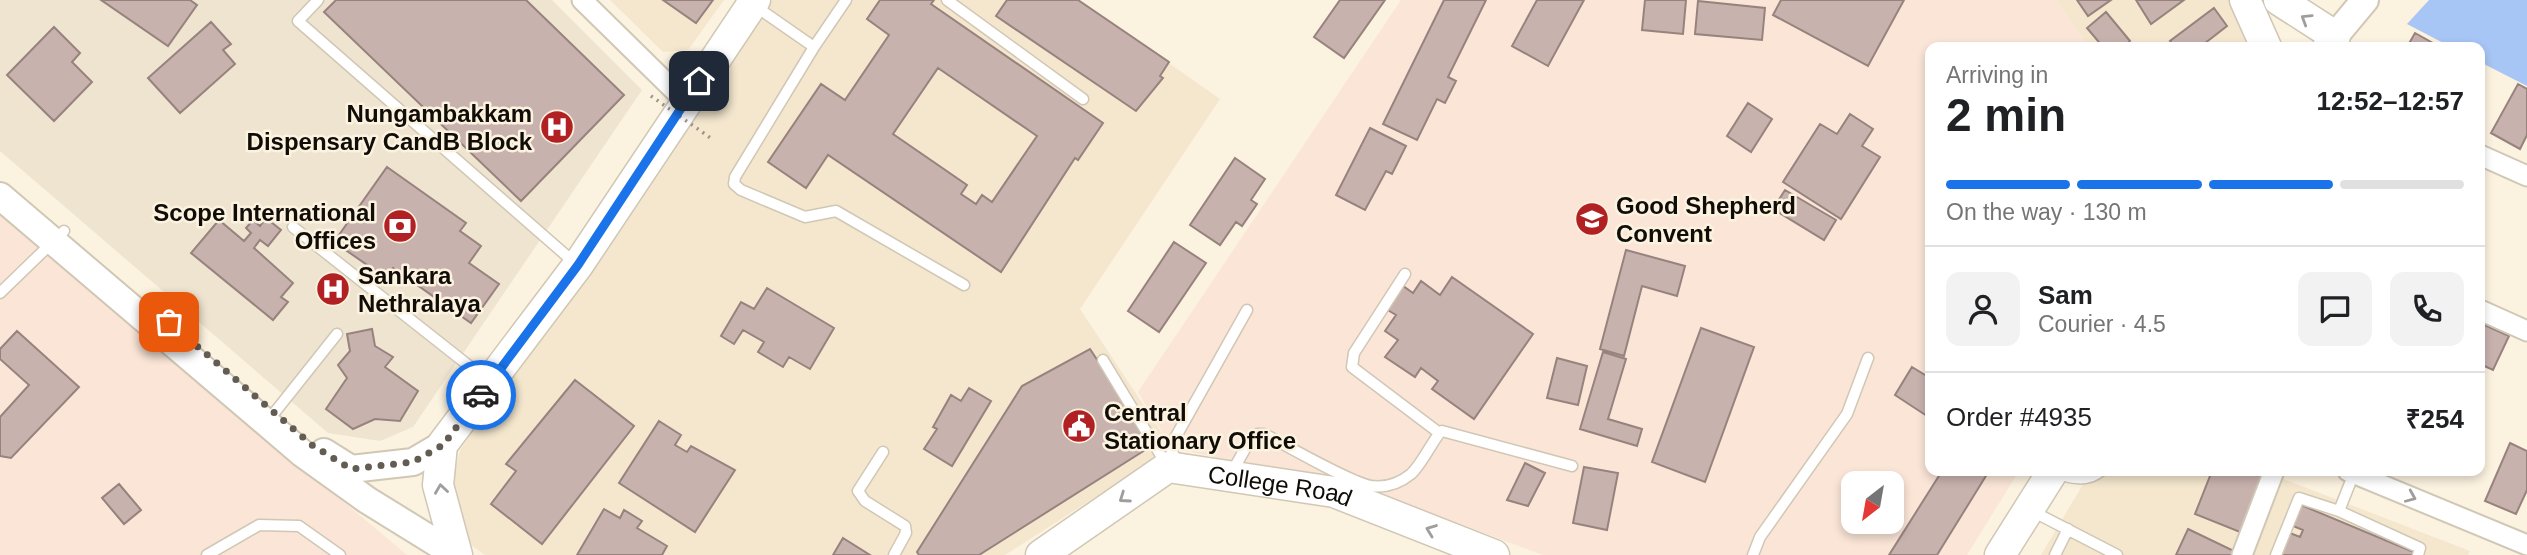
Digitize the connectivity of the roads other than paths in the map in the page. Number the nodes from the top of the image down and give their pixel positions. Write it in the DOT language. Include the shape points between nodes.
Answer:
graph roads {
  1 [pos="318,0"];
  2 [pos="582,0"];
  3 [pos="846,0"];
  4 [pos="947,0"];
  5 [pos="2245,0"];
  6 [pos="2279,0"];
  7 [pos="2365,0"];
  8 [pos="753,2"];
  9 [pos="2264,42"];
  10 [pos="2332,42"];
  11 [pos="814,47"];
  12 [pos="1083,99"];
  13 [pos="685,101"];
  14 [pos="2485,158"];
  15 [pos="2527,176"];
  16 [pos="1,195"];
  17 [pos="293,227"];
  18 [pos="59,237"];
  19 [pos="578,265"];
  20 [pos="1405,274"];
  21 [pos="964,285"];
  22 [pos="0,293"];
  23 [pos="1247,310"];
  24 [pos="2485,312"];
  25 [pos="2527,331"];
  26 [pos="337,334"];
  27 [pos="1868,358"];
  28 [pos="1103,360"];
  29 [pos="490,383"];
  30 [pos="275,412"];
  31 [pos="1438,432"];
  32 [pos="443,445"];
  33 [pos="883,452"];
  34 [pos="1572,466"];
  35 [pos="1175,468"];
  36 [pos="1230,476"];
  37 [pos="2051,476"];
  38 [pos="2068,476"];
  39 [pos="2095,476"];
  40 [pos="2272,476"];
  41 [pos="2350,476"];
  42 [pos="2361,476"];
  43 [pos="2339,511"];
  44 [pos="2041,515"];
  45 [pos="2068,529"];
  46 [pos="2527,545"];
  47 [pos="207,555"];
  48 [pos="340,555"];
  49 [pos="456,555"];
  50 [pos="894,555"];
  51 [pos="1041,555"];
  52 [pos="1494,555"];
  53 [pos="1753,555"];
  54 [pos="2000,555"];
  55 [pos="2055,555"];
  56 [pos="2117,555"];
  57 [pos="2242,555"];
  58 [pos="2277,555"];
  59 [pos="2418,555"];
  1 -- 19 [label="lane" via="298,21"];
  2 -- 13 [label="street"];
  3 -- 11 [label="lane"];
  4 -- 12 [label="lane"];
  5 -- 9 [label="main road"];
  10 -- 6 [label="main road, one-way"];
  7 -- 10 [label="main road"];
  8 -- 11 [label="lane"];
  8 -- 13 [label="main road"];
  11 -- 21 [label="lane" via="734,184 805,217 836,211"];
  13 -- 19 [label="main road"];
  14 -- 15 [label="street"];
  16 -- 18 [label="main road"];
  17 -- 29 [label="lane"];
  18 -- 22 [label="lane"];
  18 -- 30 [label="main road"];
  18 -- 49 [label="main road" via="303,454"];
  19 -- 29 [label="main road"];
  20 -- 31 [label="lane" via="1354,353 1352,367"];
  23 -- 35 [label="lane" via="1170,447"];
  24 -- 25 [label="street"];
  26 -- 30 [label="lane"];
  27 -- 53 [label="lane" via="1847,414 1760,537"];
  28 -- 35 [label="lane"];
  29 -- 32 [label="main road"];
  30 -- 32 [label="main road" via="312,445 351,469 413,462"];
  31 -- 34 [label="lane"];
  31 -- 36 [label="lane" via="1415,471 1392,485 1367,485 1264,434 1250,440"];
  49 -- 32 [label="main road, one-way" via="438,485"];
  33 -- 50 [label="lane" via="858,491 865,501 905,526"];
  35 -- 36 [label="main road, College Road"];
  35 -- 51 [label="main road, one-way"];
  52 -- 36 [label="main road, College Road, one-way" via="1334,492"];
  37 -- 44 [label="main road"];
  38 -- 39 [label="lane" via="2081,480"];
  40 -- 57 [label="street"];
  41 -- 43 [label="lane"];
  42 -- 46 [label="street, one-way"];
  43 -- 58 [label="lane" via="2299,498"];
  43 -- 59 [label="lane" via="2420,548"];
  44 -- 45 [label="lane"];
  44 -- 54 [label="main road"];
  45 -- 55 [label="lane"];
  45 -- 56 [label="lane"];
  47 -- 48 [label="lane" via="259,525 299,526"];
}
